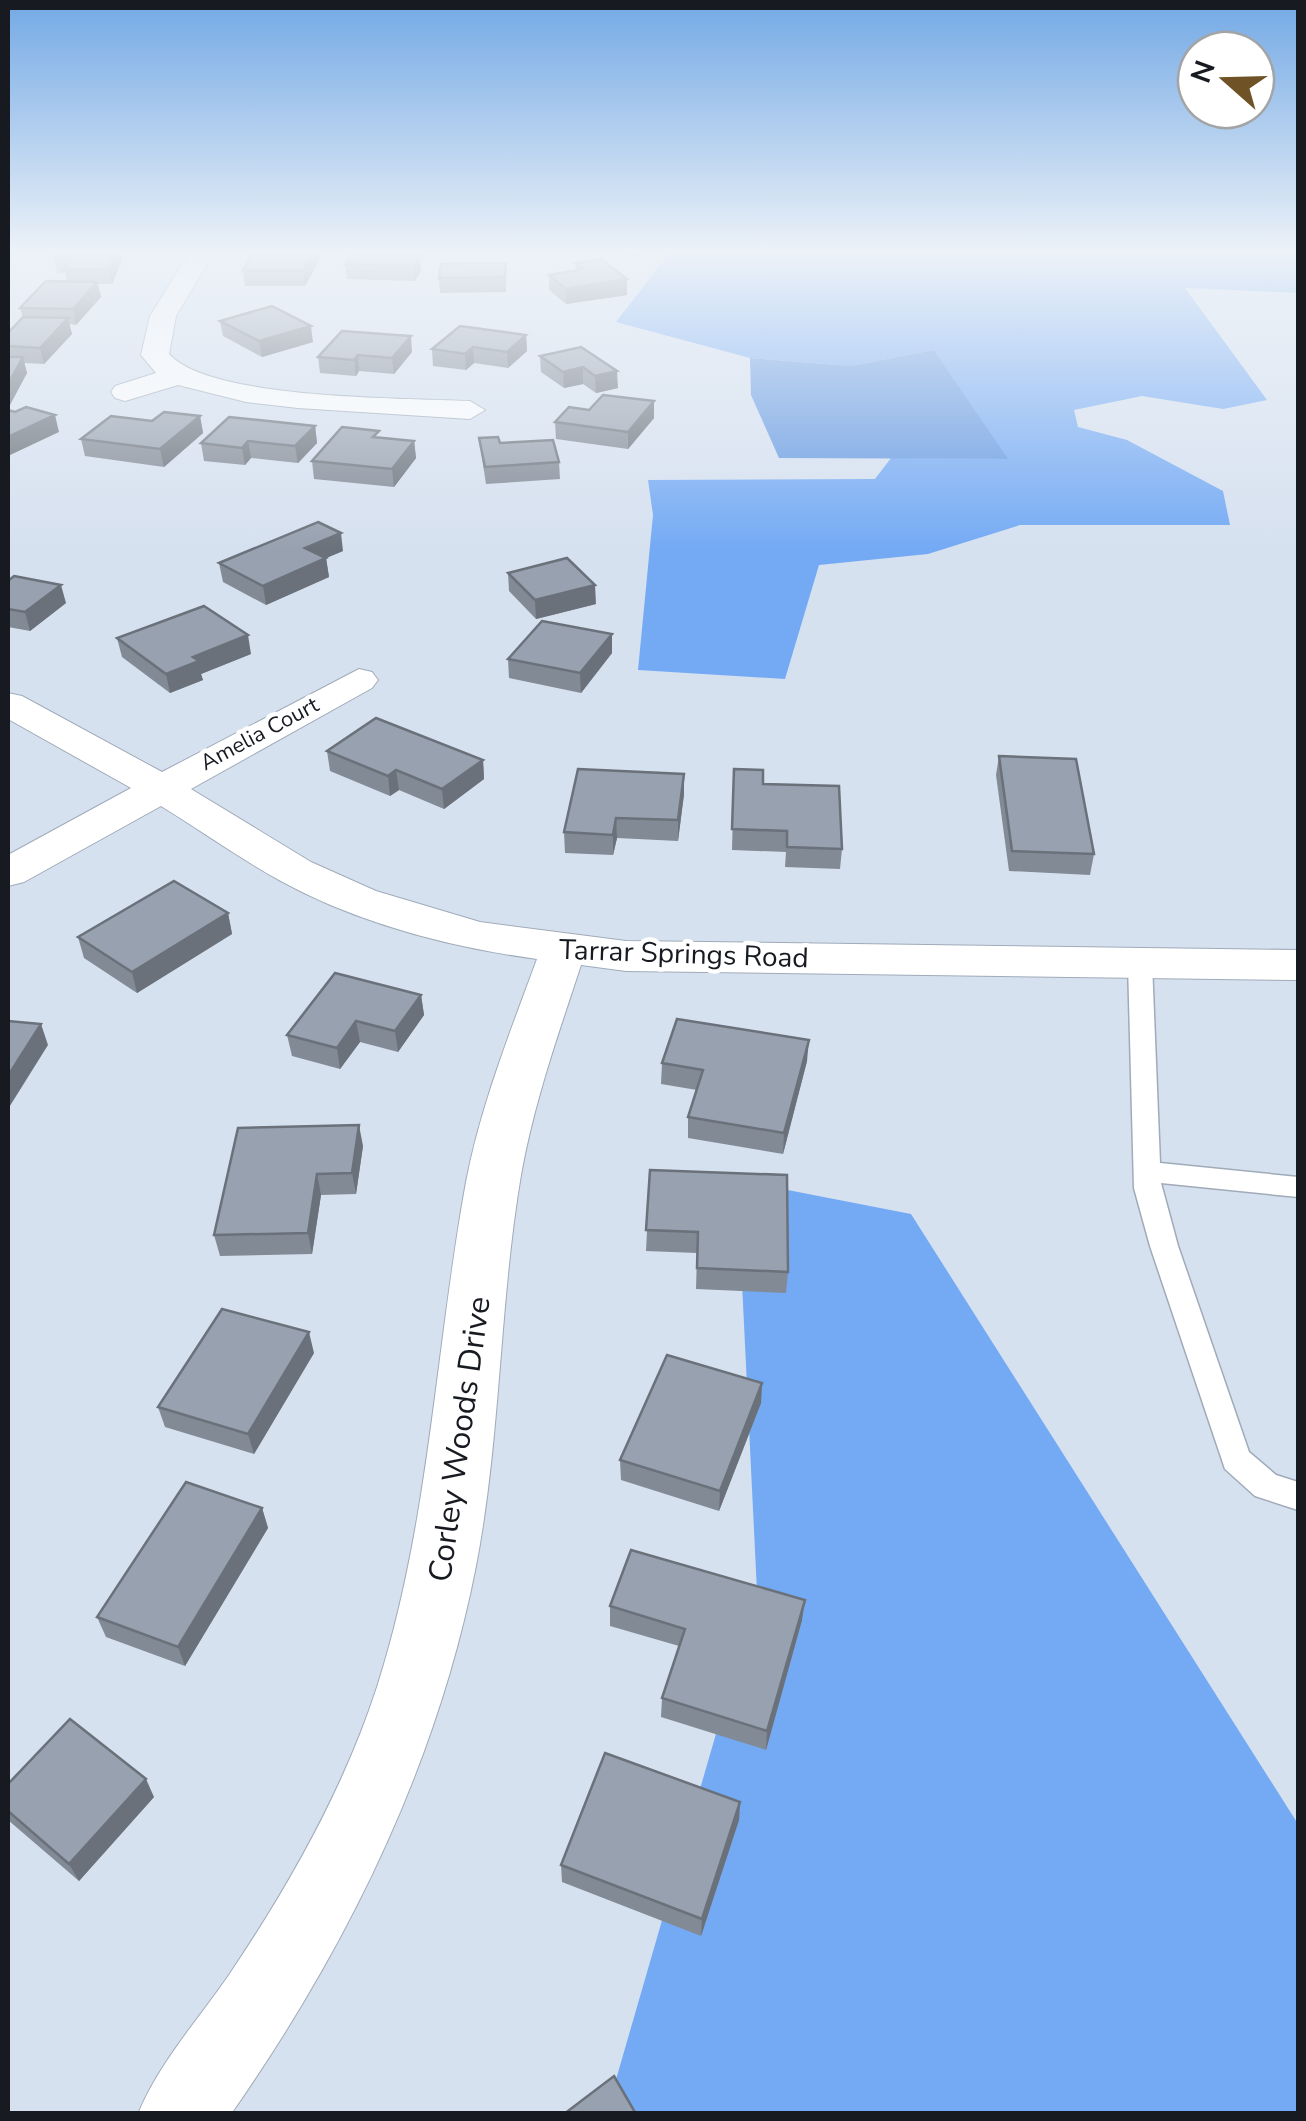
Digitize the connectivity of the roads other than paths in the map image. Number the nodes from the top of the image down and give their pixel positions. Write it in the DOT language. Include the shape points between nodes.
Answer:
graph roads {
  1 [pos="155,351"];
  2 [pos="174,378"];
  3 [pos="125,392"];
  4 [pos="470,410"];
  5 [pos="359,680"];
  6 [pos="8,704"];
  7 [pos="158,786"];
  8 [pos="8,873"];
  9 [pos="563,950"];
  10 [pos="1140,963"];
  11 [pos="1298,965"];
  12 [pos="1148,1172"];
  13 [pos="1298,1187"];
  14 [pos="1298,1496"];
  15 [pos="180,2114"];
  1 -- 2 [label="street"];
  2 -- 3 [label="street"];
  2 -- 4 [label="street" via="266,396"];
  5 -- 7 [label="street, Amelia Court"];
  6 -- 7 [label="street, Tarrar Springs Road"];
  7 -- 8 [label="street, Amelia Court"];
  7 -- 9 [label="street, Tarrar Springs Road" via="295,871 360,901 436,926"];
  9 -- 10 [label="street, Tarrar Springs Road"];
  9 -- 15 [label="street, Corley Woods Drive" via="508,1113 455,1510 430,1627 388,1756 323,1898"];
  10 -- 11 [label="street, Tarrar Springs Road"];
  10 -- 12 [label="lane"];
  12 -- 13 [label="lane"];
  12 -- 14 [label="lane" via="1164,1246 1236,1460 1266,1486"];
}
